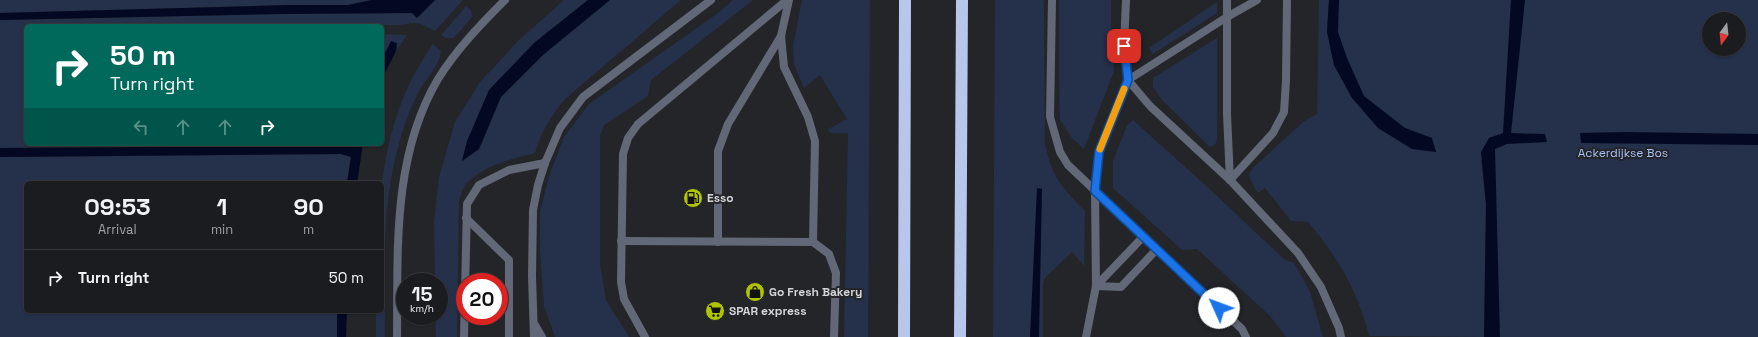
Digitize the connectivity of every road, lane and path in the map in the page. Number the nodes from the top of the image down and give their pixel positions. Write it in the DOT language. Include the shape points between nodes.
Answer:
graph roads {
  1 [pos="505,0"];
  2 [pos="711,0"];
  3 [pos="788,0"];
  4 [pos="905,0"];
  5 [pos="962,0"];
  6 [pos="1052,0"];
  7 [pos="1126,0"];
  8 [pos="1227,0"];
  9 [pos="1257,0"];
  10 [pos="1287,0"];
  11 [pos="1227,17"];
  12 [pos="781,36"];
  13 [pos="1128,80"];
  14 [pos="544,163"];
  15 [pos="1230,180"];
  16 [pos="1095,191"];
  17 [pos="466,218"];
  18 [pos="1143,237"];
  19 [pos="621,241"];
  20 [pos="718,242"];
  21 [pos="813,242"];
  22 [pos="1157,249"];
  23 [pos="1096,286"];
  24 [pos="534,325"];
  25 [pos="397,337"];
  26 [pos="464,337"];
  27 [pos="509,337"];
  28 [pos="534,337"];
  29 [pos="542,337"];
  30 [pos="645,337"];
  31 [pos="834,337"];
  32 [pos="904,337"];
  33 [pos="960,337"];
  34 [pos="1086,337"];
  35 [pos="1246,337"];
  36 [pos="1341,337"];
  1 -- 25 [label="street" via="457,52 439,78 420,118 401,195"];
  2 -- 14 [label="street" via="583,97 560,128"];
  3 -- 12 [label="street"];
  3 -- 19 [label="street" via="638,124 628,138 623,154"];
  4 -- 32 [label="highway"];
  5 -- 33 [label="highway"];
  6 -- 16 [label="street" via="1050,117 1060,152 1068,165"];
  7 -- 13 [label="street" via="1124,46"];
  8 -- 11 [label="street"];
  9 -- 11 [label="street"];
  10 -- 15 [label="street" via="1284,112 1273,133"];
  11 -- 13 [label="street"];
  11 -- 15 [label="street"];
  12 -- 20 [label="street" via="728,124 718,151"];
  12 -- 21 [label="street" via="784,67 808,117 815,141"];
  13 -- 15 [label="street" via="1150,106"];
  13 -- 16 [label="street" via="1099,152"];
  14 -- 17 [label="street" via="509,170 479,185 467,204"];
  14 -- 24 [label="street" via="533,210"];
  15 -- 36 [label="street" via="1298,253 1322,287"];
  16 -- 18 [label="street"];
  16 -- 23 [label="street"];
  17 -- 26 [label="street"];
  17 -- 27 [label="street" via="509,260"];
  18 -- 22 [label="street"];
  18 -- 23 [label="street"];
  19 -- 20 [label="street"];
  19 -- 30 [label="street" via="620,282 624,299"];
  20 -- 21 [label="street"];
  21 -- 31 [label="street" via="829,254 836,273"];
  22 -- 23 [label="street" via="1121,287"];
  22 -- 35 [label="street" via="1236,324"];
  23 -- 34 [label="street"];
  24 -- 28 [label="street"];
  24 -- 29 [label="street"];
}
